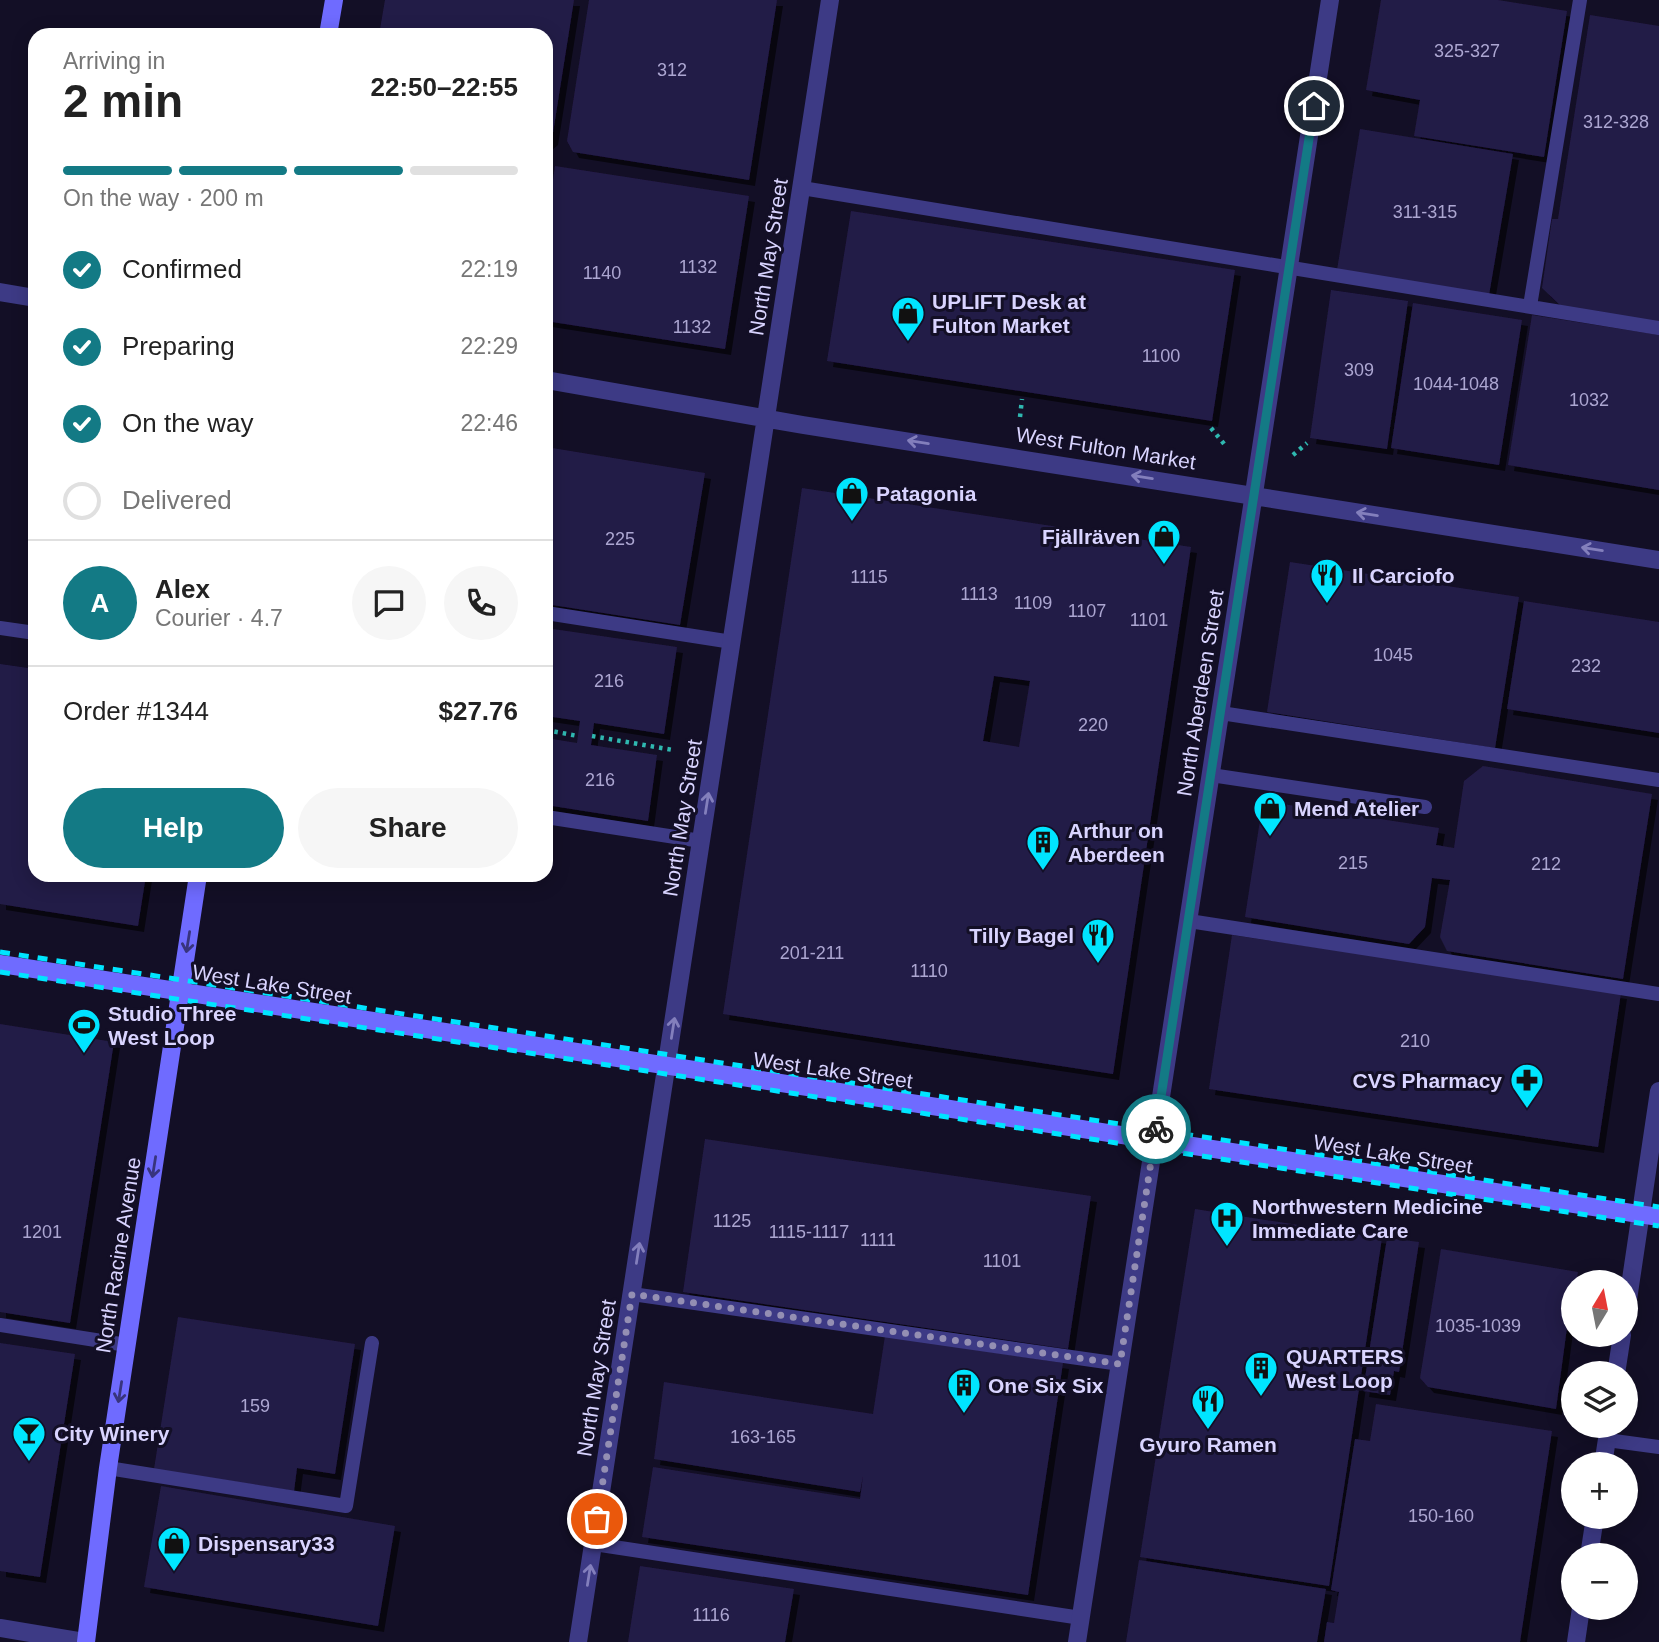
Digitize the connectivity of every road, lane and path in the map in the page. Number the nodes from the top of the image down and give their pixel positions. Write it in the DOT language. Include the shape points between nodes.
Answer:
graph roads {
  1 [pos="334,0"];
  2 [pos="830,0"];
  3 [pos="1331,0"];
  4 [pos="1580,0"];
  5 [pos="329,28"];
  6 [pos="802,188"];
  7 [pos="1289,266"];
  8 [pos="0,292"];
  9 [pos="28,297"];
  10 [pos="1530,306"];
  11 [pos="1659,328"];
  12 [pos="553,381"];
  13 [pos="1022,399"];
  14 [pos="1020,417"];
  15 [pos="766,418"];
  16 [pos="1211,428"];
  17 [pos="1307,443"];
  18 [pos="1225,445"];
  19 [pos="1293,454"];
  20 [pos="1254,495"];
  21 [pos="1659,560"];
  22 [pos="553,614"];
  23 [pos="0,628"];
  24 [pos="28,633"];
  25 [pos="732,642"];
  26 [pos="1221,713"];
  27 [pos="553,731"];
  28 [pos="578,736"];
  29 [pos="592,737"];
  30 [pos="673,750"];
  31 [pos="1211,775"];
  32 [pos="1659,780"];
  33 [pos="1425,807"];
  34 [pos="553,818"];
  35 [pos="701,841"];
  36 [pos="197,882"];
  37 [pos="1189,921"];
  38 [pos="0,964"];
  39 [pos="181,993"];
  40 [pos="1659,994"];
  41 [pos="667,1067"];
  42 [pos="1659,1091"];
  43 [pos="1154,1140"];
  44 [pos="1640,1215"];
  45 [pos="1659,1217"];
  46 [pos="1632,1270"];
  47 [pos="632,1294"];
  48 [pos="0,1325"];
  49 [pos="372,1343"];
  50 [pos="127,1345"];
  51 [pos="1120,1364"];
  52 [pos="1626,1438"];
  53 [pos="1659,1447"];
  54 [pos="108,1468"];
  55 [pos="594,1544"];
  56 [pos="1081,1618"];
  57 [pos="1579,1620"];
  58 [pos="0,1629"];
  59 [pos="85,1642"];
  60 [pos="578,1642"];
  61 [pos="1077,1642"];
  62 [pos="1576,1642"];
  1 -- 5 [label="main road"];
  2 -- 6 [label="street, North May Street"];
  3 -- 7 [label="street, North Aberdeen Street"];
  4 -- 10 [label="lane"];
  6 -- 7 [label="lane"];
  6 -- 15 [label="street, North May Street"];
  7 -- 10 [label="lane"];
  7 -- 20 [label="street, North Aberdeen Street"];
  8 -- 9 [label="street"];
  10 -- 11 [label="lane"];
  12 -- 15 [label="street, West Fulton Market"];
  13 -- 14 [label="path"];
  20 -- 15 [label="street, West Fulton Market, one-way"];
  15 -- 25 [label="street, North May Street"];
  16 -- 18 [label="path"];
  17 -- 19 [label="path"];
  21 -- 20 [label="street, West Fulton Market, one-way"];
  20 -- 26 [label="street, North Aberdeen Street"];
  22 -- 25 [label="lane"];
  23 -- 24 [label="lane"];
  35 -- 25 [label="street, North May Street, one-way"];
  26 -- 31 [label="street, North Aberdeen Street"];
  26 -- 32 [label="lane"];
  27 -- 28 [label="path"];
  29 -- 30 [label="path"];
  31 -- 33 [label="lane"];
  31 -- 37 [label="street, North Aberdeen Street"];
  34 -- 35 [label="lane"];
  41 -- 35 [label="street, North May Street, one-way"];
  36 -- 39 [label="main road, North Racine Avenue, one-way"];
  37 -- 40 [label="lane"];
  37 -- 43 [label="street, North Aberdeen Street"];
  38 -- 39 [label="main road, West Lake Street"];
  39 -- 41 [label="main road, West Lake Street"];
  39 -- 50 [label="main road, North Racine Avenue, one-way"];
  41 -- 43 [label="main road, West Lake Street"];
  47 -- 41 [label="street, North May Street, one-way"];
  42 -- 44 [label="street"];
  43 -- 44 [label="main road, West Lake Street"];
  43 -- 51 [label="street, North Aberdeen Street"];
  44 -- 45 [label="main road, West Lake Street"];
  44 -- 46 [label="street"];
  47 -- 51 [label="lane"];
  47 -- 55 [label="street, North May Street"];
  48 -- 50 [label="lane"];
  49 -- 54 [label="lane" via="346,1506"];
  50 -- 54 [label="main road, North Racine Avenue, one-way"];
  51 -- 56 [label="street, North Aberdeen Street"];
  52 -- 53 [label="lane"];
  54 -- 59 [label="main road, North Racine Avenue"];
  55 -- 56 [label="lane"];
  60 -- 55 [label="street, North May Street, one-way"];
  56 -- 61 [label="street, North Aberdeen Street"];
  57 -- 62 [label="street"];
  58 -- 59 [label="street"];
}
